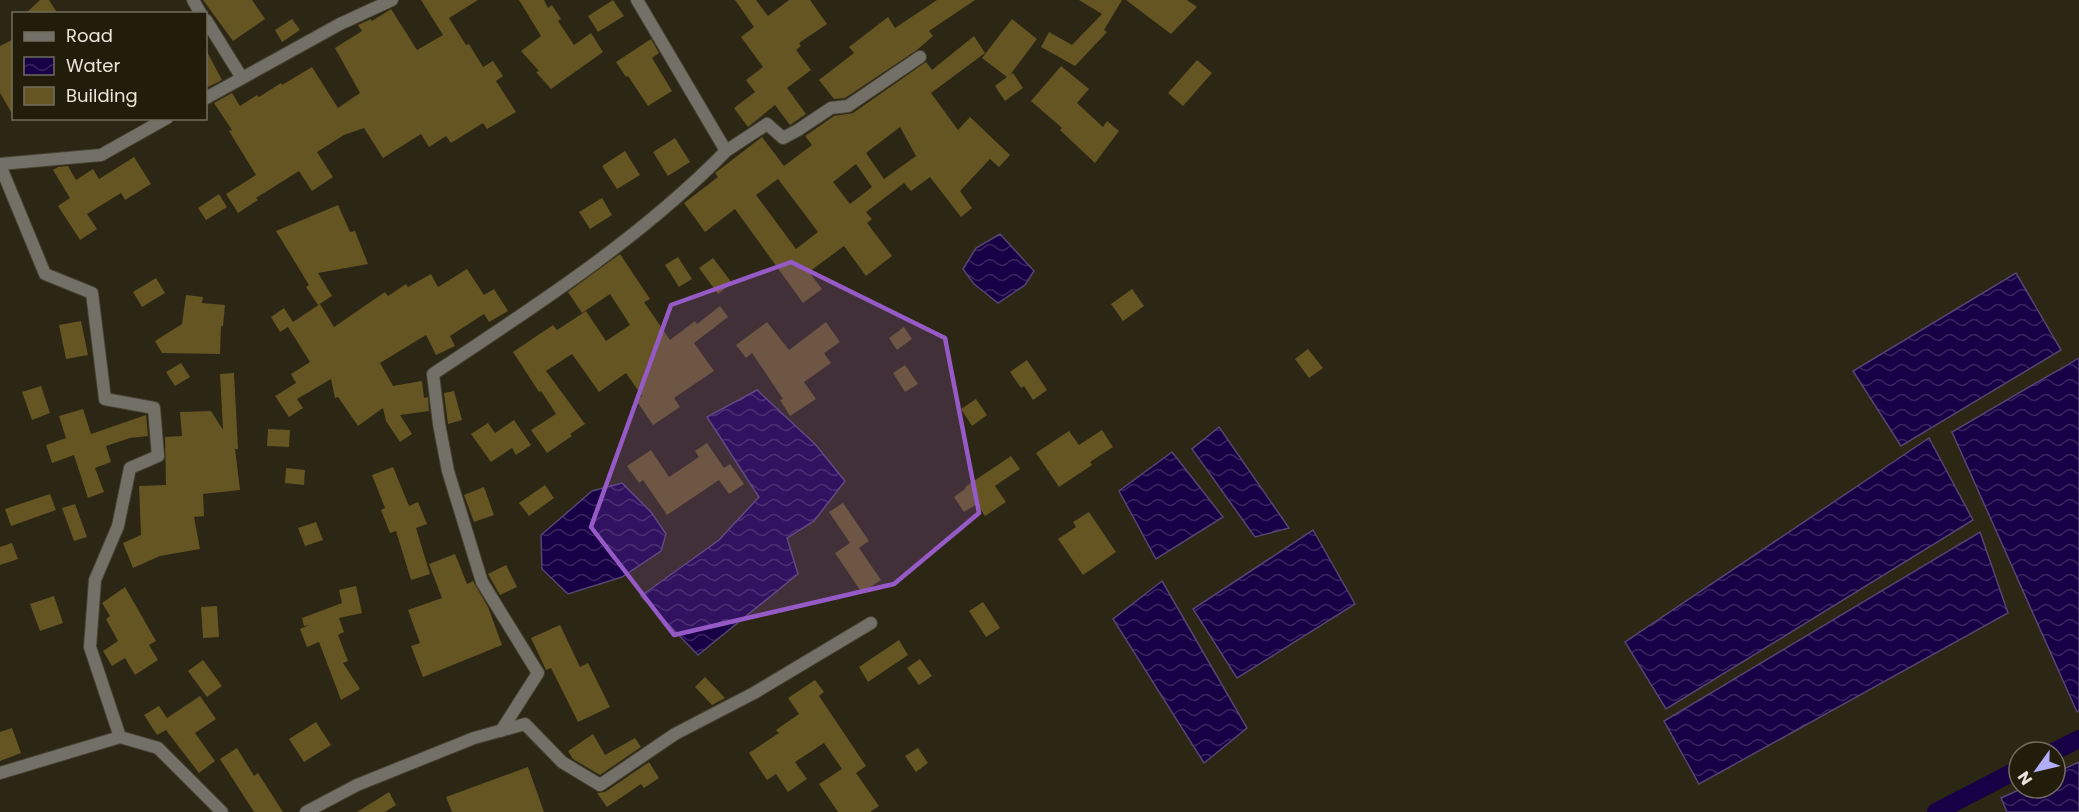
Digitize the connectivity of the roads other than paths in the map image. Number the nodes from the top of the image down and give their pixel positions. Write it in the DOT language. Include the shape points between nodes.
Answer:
graph roads {
  1 [pos="392,0"];
  2 [pos="638,0"];
  3 [pos="207,22"];
  4 [pos="920,57"];
  5 [pos="242,78"];
  6 [pos="207,97"];
  7 [pos="163,120"];
  8 [pos="726,151"];
  9 [pos="0,164"];
  10 [pos="871,623"];
  11 [pos="501,731"];
  12 [pos="120,736"];
  13 [pos="0,773"];
  14 [pos="222,812"];
  15 [pos="306,812"];
  1 -- 5 [label="street"];
  2 -- 8 [label="street"];
  3 -- 5 [label="street"];
  4 -- 8 [label="street" via="848,106 831,108 783,138 767,124"];
  5 -- 6 [label="street"];
  7 -- 9 [label="street" via="100,155"];
  8 -- 11 [label="street" via="693,185 583,272 433,374 448,471 482,582 538,673"];
  9 -- 12 [label="street" via="45,274 92,293 105,399 154,408 158,456 130,468 118,526 95,580 90,647"];
  10 -- 11 [label="street" via="754,693 675,734 600,785 562,762 525,724"];
  11 -- 15 [label="street" via="357,785"];
  12 -- 13 [label="street"];
  12 -- 14 [label="street" via="158,748"];
}
